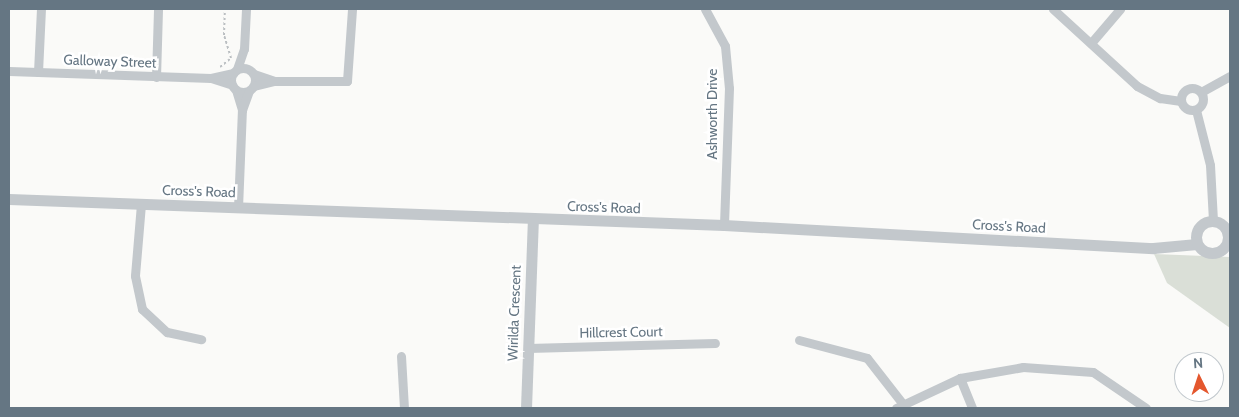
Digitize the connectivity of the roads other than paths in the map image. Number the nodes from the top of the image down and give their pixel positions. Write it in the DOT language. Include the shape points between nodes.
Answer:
graph roads {
  1 [pos="41,9"];
  2 [pos="158,9"];
  3 [pos="246,9"];
  4 [pos="352,9"];
  5 [pos="705,9"];
  6 [pos="1053,9"];
  7 [pos="1120,9"];
  8 [pos="1091,43"];
  9 [pos="244,49"];
  10 [pos="9,71"];
  11 [pos="235,71"];
  12 [pos="252,71"];
  13 [pos="38,72"];
  14 [pos="156,76"];
  15 [pos="1230,76"];
  16 [pos="211,78"];
  17 [pos="274,81"];
  18 [pos="234,87"];
  19 [pos="252,88"];
  20 [pos="1201,92"];
  21 [pos="1181,101"];
  22 [pos="242,110"];
  23 [pos="1196,110"];
  24 [pos="9,198"];
  25 [pos="141,204"];
  26 [pos="238,208"];
  27 [pos="533,220"];
  28 [pos="1213,221"];
  29 [pos="724,225"];
  30 [pos="1197,244"];
  31 [pos="1229,245"];
  32 [pos="201,339"];
  33 [pos="798,340"];
  34 [pos="715,343"];
  35 [pos="528,348"];
  36 [pos="401,356"];
  37 [pos="960,378"];
  38 [pos="899,406"];
  39 [pos="404,408"];
  40 [pos="526,408"];
  41 [pos="972,408"];
  42 [pos="1146,408"];
  1 -- 13 [label="street"];
  2 -- 14 [label="street"];
  3 -- 9 [label="street"];
  4 -- 17 [label="street" via="347,81"];
  5 -- 29 [label="street, Ashworth Drive" via="725,46 729,88"];
  6 -- 8 [label="street"];
  7 -- 8 [label="street"];
  8 -- 21 [label="street" via="1138,86 1160,98"];
  9 -- 11 [label="street"];
  9 -- 12 [label="street"];
  10 -- 13 [label="street, Galloway Street"];
  11 -- 12 [label="street, Galloway Street"];
  11 -- 16 [label="street, Galloway Street"];
  11 -- 18 [label="street"];
  12 -- 17 [label="street, Galloway Street"];
  12 -- 19 [label="street"];
  13 -- 14 [label="street, Galloway Street"];
  14 -- 16 [label="street, Galloway Street"];
  15 -- 20 [label="street"];
  16 -- 18 [label="street, Galloway Street"];
  17 -- 19 [label="street, Galloway Street"];
  18 -- 19 [label="street, Galloway Street"];
  18 -- 22 [label="street"];
  19 -- 22 [label="street"];
  20 -- 21 [label="street" via="1188,88 1182,93"];
  20 -- 23 [label="street" via="1202,105"];
  21 -- 23 [label="street" via="1189,110"];
  22 -- 26 [label="street"];
  23 -- 28 [label="street" via="1210,165"];
  24 -- 25 [label="street, Cross's Road"];
  25 -- 26 [label="street, Cross's Road"];
  25 -- 32 [label="street" via="135,276 142,309 167,332"];
  26 -- 27 [label="street, Cross's Road"];
  27 -- 29 [label="street, Cross's Road"];
  27 -- 35 [label="street, Wirilda Crescent"];
  28 -- 30 [label="street" via="1199,228"];
  28 -- 31 [label="street" via="1227,230"];
  29 -- 30 [label="street, Cross's Road" via="1153,248"];
  30 -- 31 [label="street" via="1209,253 1220,252"];
  33 -- 38 [label="street" via="866,358"];
  34 -- 35 [label="street, Hillcrest Court"];
  35 -- 40 [label="street, Wirilda Crescent"];
  36 -- 39 [label="street"];
  37 -- 38 [label="street"];
  37 -- 41 [label="street"];
  37 -- 42 [label="street" via="1023,367 1093,372"];
}
